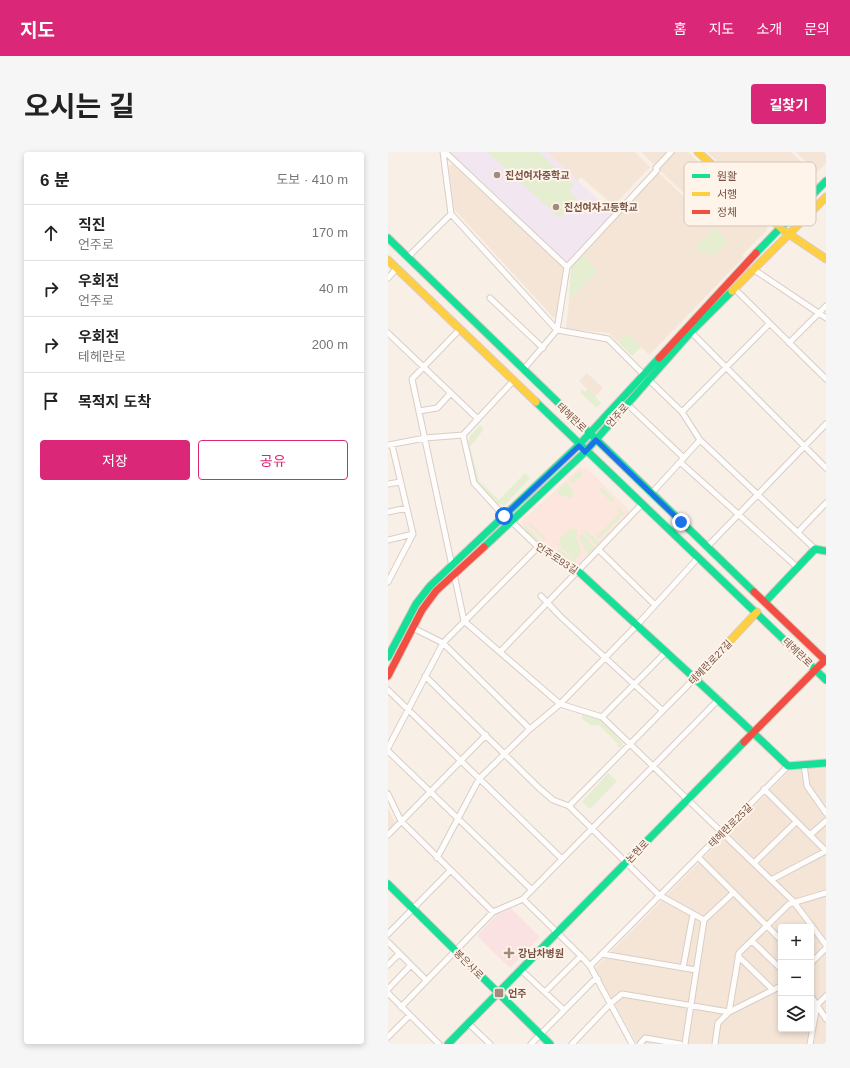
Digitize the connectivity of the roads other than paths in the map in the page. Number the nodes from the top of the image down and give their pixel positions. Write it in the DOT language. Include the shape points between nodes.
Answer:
graph roads {
  1 [pos="444,152"];
  2 [pos="671,152"];
  3 [pos="698,152"];
  4 [pos="709,162"];
  5 [pos="826,181"];
  6 [pos="816,191"];
  7 [pos="825,200"];
  8 [pos="816,208"];
  9 [pos="452,214"];
  10 [pos="797,226"];
  11 [pos="780,228"];
  12 [pos="788,234"];
  13 [pos="388,238"];
  14 [pos="408,257"];
  15 [pos="826,259"];
  16 [pos="388,260"];
  17 [pos="567,267"];
  18 [pos="397,268"];
  19 [pos="753,269"];
  20 [pos="388,278"];
  21 [pos="734,288"];
  22 [pos="490,298"];
  23 [pos="826,306"];
  24 [pos="819,313"];
  25 [pos="826,318"];
  26 [pos="769,324"];
  27 [pos="460,329"];
  28 [pos="558,330"];
  29 [pos="691,332"];
  30 [pos="388,333"];
  31 [pos="789,343"];
  32 [pos="543,348"];
  33 [pos="726,367"];
  34 [pos="423,368"];
  35 [pos="523,370"];
  36 [pos="646,378"];
  37 [pos="826,379"];
  38 [pos="514,380"];
  39 [pos="451,393"];
  40 [pos="627,404"];
  41 [pos="419,411"];
  42 [pos="682,412"];
  43 [pos="478,419"];
  44 [pos="826,424"];
  45 [pos="589,433"];
  46 [pos="463,435"];
  47 [pos="425,438"];
  48 [pos="596,440"];
  49 [pos="700,440"];
  50 [pos="390,445"];
  51 [pos="579,446"];
  52 [pos="804,446"];
  53 [pos="585,452"];
  54 [pos="682,460"];
  55 [pos="826,468"];
  56 [pos="400,482"];
  57 [pos="388,484"];
  58 [pos="651,494"];
  59 [pos="757,494"];
  60 [pos="642,504"];
  61 [pos="826,504"];
  62 [pos="407,508"];
  63 [pos="388,512"];
  64 [pos="740,514"];
  65 [pos="504,516"];
  66 [pos="512,522"];
  67 [pos="798,532"];
  68 [pos="413,534"];
  69 [pos="388,540"];
  70 [pos="538,547"];
  71 [pos="707,547"];
  72 [pos="815,549"];
  73 [pos="599,550"];
  74 [pos="826,551"];
  75 [pos="698,558"];
  76 [pos="452,565"];
  77 [pos="797,567"];
  78 [pos="578,571"];
  79 [pos="454,574"];
  80 [pos="388,582"];
  81 [pos="542,596"];
  82 [pos="765,602"];
  83 [pos="548,604"];
  84 [pos="655,605"];
  85 [pos="757,612"];
  86 [pos="464,621"];
  87 [pos="637,625"];
  88 [pos="770,625"];
  89 [pos="413,628"];
  90 [pos="797,633"];
  91 [pos="443,643"];
  92 [pos="500,652"];
  93 [pos="666,652"];
  94 [pos="604,657"];
  95 [pos="388,658"];
  96 [pos="826,660"];
  97 [pos="815,669"];
  98 [pos="388,676"];
  99 [pos="425,676"];
  100 [pos="695,678"];
  101 [pos="826,680"];
  102 [pos="634,685"];
  103 [pos="388,690"];
  104 [pos="719,699"];
  105 [pos="560,704"];
  106 [pos="409,708"];
  107 [pos="662,710"];
  108 [pos="602,716"];
  109 [pos="530,729"];
  110 [pos="754,733"];
  111 [pos="486,735"];
  112 [pos="630,744"];
  113 [pos="388,750"];
  114 [pos="505,754"];
  115 [pos="460,760"];
  116 [pos="826,763"];
  117 [pos="804,765"];
  118 [pos="654,766"];
  119 [pos="788,766"];
  120 [pos="479,779"];
  121 [pos="764,789"];
  122 [pos="430,791"];
  123 [pos="388,794"];
  124 [pos="688,798"];
  125 [pos="569,806"];
  126 [pos="826,813"];
  127 [pos="458,819"];
  128 [pos="401,821"];
  129 [pos="826,821"];
  130 [pos="796,822"];
  131 [pos="592,829"];
  132 [pos="722,832"];
  133 [pos="388,835"];
  134 [pos="810,835"];
  135 [pos="826,852"];
  136 [pos="698,857"];
  137 [pos="437,858"];
  138 [pos="562,859"];
  139 [pos="626,863"];
  140 [pos="754,863"];
  141 [pos="450,871"];
  142 [pos="771,880"];
  143 [pos="388,884"];
  144 [pos="532,890"];
  145 [pos="733,893"];
  146 [pos="826,893"];
  147 [pos="659,895"];
  148 [pos="523,899"];
  149 [pos="793,901"];
  150 [pos="413,909"];
  151 [pos="493,912"];
  152 [pos="693,914"];
  153 [pos="704,920"];
  154 [pos="767,926"];
  155 [pos="557,932"];
  156 [pos="388,934"];
  157 [pos="778,937"];
  158 [pos="752,941"];
  159 [pos="388,942"];
  160 [pos="826,947"];
  161 [pos="455,950"];
  162 [pos="400,954"];
  163 [pos="602,954"];
  164 [pos="581,956"];
  165 [pos="738,956"];
  166 [pos="814,960"];
  167 [pos="388,965"];
  168 [pos="411,966"];
  169 [pos="590,966"];
  170 [pos="778,966"];
  171 [pos="683,968"];
  172 [pos="520,969"];
  173 [pos="696,970"];
  174 [pos="598,979"];
  175 [pos="426,980"];
  176 [pos="778,988"];
  177 [pos="388,989"];
  178 [pos="773,990"];
  179 [pos="545,992"];
  180 [pos="388,993"];
  181 [pos="498,993"];
  182 [pos="826,996"];
  183 [pos="814,1000"];
  184 [pos="610,1004"];
  185 [pos="817,1005"];
  186 [pos="401,1006"];
  187 [pos="691,1006"];
  188 [pos="564,1010"];
  189 [pos="729,1012"];
  190 [pos="410,1015"];
  191 [pos="826,1019"];
  192 [pos="468,1022"];
  193 [pos="540,1035"];
  194 [pos="388,1037"];
  195 [pos="439,1044"];
  196 [pos="448,1044"];
  197 [pos="490,1044"];
  198 [pos="532,1044"];
  199 [pos="550,1044"];
  200 [pos="572,1044"];
  201 [pos="632,1044"];
  202 [pos="640,1044"];
  203 [pos="680,1044"];
  204 [pos="685,1044"];
  205 [pos="715,1044"];
  206 [pos="810,1044"];
  1 -- 9 [label="street"];
  1 -- 17 [label="street"];
  2 -- 17 [label="street"];
  3 -- 4 [label="main road"];
  5 -- 6 [label="main road, 언주로"];
  7 -- 8 [label="main road, 언주로"];
  9 -- 14 [label="street"];
  9 -- 28 [label="street"];
  10 -- 12 [label="main road, 언주로"];
  11 -- 12 [label="main road"];
  11 -- 36 [label="main road, 언주로"];
  12 -- 15 [label="main road"];
  12 -- 19 [label="main road, 언주로"];
  13 -- 14 [label="main road, 테헤란로"];
  14 -- 35 [label="main road, 테헤란로"];
  16 -- 18 [label="main road, 테헤란로"];
  17 -- 28 [label="street"];
  18 -- 20 [label="street"];
  18 -- 27 [label="main road, 테헤란로"];
  19 -- 21 [label="main road, 언주로"];
  19 -- 24 [label="street"];
  21 -- 26 [label="street"];
  21 -- 29 [label="main road, 언주로"];
  22 -- 32 [label="street"];
  23 -- 24 [label="street"];
  24 -- 25 [label="street"];
  24 -- 31 [label="street"];
  26 -- 31 [label="street"];
  26 -- 33 [label="street"];
  27 -- 34 [label="street"];
  27 -- 38 [label="main road, 테헤란로"];
  28 -- 32 [label="street"];
  28 -- 36 [label="street" via="608,339"];
  29 -- 33 [label="street"];
  29 -- 36 [label="main road, 언주로"];
  30 -- 34 [label="street"];
  31 -- 37 [label="street"];
  32 -- 35 [label="street"];
  33 -- 42 [label="street"];
  33 -- 52 [label="street"];
  34 -- 39 [label="street"];
  34 -- 41 [label="street" via="412,379"];
  35 -- 45 [label="main road, 테헤란로"];
  36 -- 40 [label="main road, 언주로"];
  36 -- 42 [label="street"];
  36 -- 45 [label="main road, 언주로"];
  38 -- 43 [label="street"];
  38 -- 51 [label="main road, 테헤란로"];
  39 -- 41 [label="street" via="437,408"];
  39 -- 43 [label="street"];
  40 -- 48 [label="main road, 언주로"];
  40 -- 54 [label="street"];
  41 -- 47 [label="street"];
  42 -- 49 [label="street"];
  43 -- 46 [label="street"];
  44 -- 52 [label="street"];
  45 -- 48 [label="main road, 테헤란로"];
  45 -- 51 [label="main road, 언주로"];
  46 -- 47 [label="street"];
  46 -- 65 [label="street" via="474,483"];
  47 -- 50 [label="street"];
  47 -- 76 [label="street"];
  48 -- 53 [label="main road, 언주로"];
  48 -- 58 [label="main road, 테헤란로"];
  49 -- 54 [label="street"];
  49 -- 59 [label="street"];
  50 -- 56 [label="street"];
  51 -- 53 [label="main road, 테헤란로"];
  51 -- 65 [label="main road, 언주로"];
  52 -- 55 [label="street"];
  52 -- 59 [label="street"];
  53 -- 60 [label="main road, 테헤란로"];
  53 -- 66 [label="main road, 언주로"];
  54 -- 58 [label="street"];
  54 -- 64 [label="street"];
  56 -- 57 [label="street"];
  56 -- 62 [label="street"];
  58 -- 71 [label="main road, 테헤란로"];
  59 -- 64 [label="street"];
  59 -- 67 [label="street"];
  60 -- 73 [label="street"];
  60 -- 75 [label="main road, 테헤란로"];
  61 -- 67 [label="street"];
  62 -- 63 [label="street"];
  62 -- 68 [label="street"];
  64 -- 71 [label="street"];
  64 -- 77 [label="street"];
  65 -- 76 [label="main road, 언주로"];
  66 -- 70 [label="street, 언주로93길"];
  66 -- 79 [label="main road, 언주로"];
  67 -- 72 [label="street"];
  68 -- 69 [label="street"];
  68 -- 80 [label="street"];
  70 -- 78 [label="street, 언주로93길"];
  70 -- 86 [label="street"];
  71 -- 82 [label="main road, 테헤란로"];
  72 -- 74 [label="main road"];
  72 -- 77 [label="main road"];
  73 -- 78 [label="street"];
  73 -- 84 [label="street"];
  75 -- 84 [label="street"];
  75 -- 85 [label="main road, 테헤란로"];
  76 -- 79 [label="street"];
  76 -- 95 [label="main road, 언주로" via="416,604"];
  77 -- 82 [label="main road"];
  78 -- 83 [label="street"];
  78 -- 87 [label="main road, 언주로93길"];
  79 -- 86 [label="street"];
  79 -- 89 [label="main road, 언주로" via="436,591"];
  81 -- 83 [label="street"];
  82 -- 90 [label="main road, 테헤란로"];
  83 -- 92 [label="street"];
  83 -- 94 [label="street"];
  84 -- 87 [label="street"];
  85 -- 88 [label="main road, 테헤란로"];
  85 -- 100 [label="main road, 테헤란로27길"];
  86 -- 91 [label="street"];
  86 -- 92 [label="street"];
  87 -- 93 [label="main road, 언주로93길"];
  87 -- 94 [label="street"];
  88 -- 90 [label="main road" via="794,641 798,640"];
  88 -- 97 [label="main road, 테헤란로"];
  89 -- 91 [label="street"];
  89 -- 98 [label="main road, 언주로"];
  90 -- 96 [label="main road, 테헤란로"];
  91 -- 99 [label="street"];
  91 -- 109 [label="street"];
  92 -- 105 [label="street"];
  93 -- 100 [label="main road, 언주로93길"];
  93 -- 102 [label="street"];
  94 -- 102 [label="street"];
  94 -- 105 [label="street"];
  96 -- 97 [label="main road, 논현로"];
  97 -- 101 [label="main road, 테헤란로"];
  97 -- 110 [label="main road, 논현로"];
  99 -- 106 [label="street"];
  99 -- 111 [label="street"];
  100 -- 104 [label="main road, 언주로93길"];
  100 -- 107 [label="street, 테헤란로27길"];
  102 -- 107 [label="street"];
  102 -- 108 [label="street"];
  103 -- 106 [label="street"];
  104 -- 110 [label="main road, 언주로93길"];
  104 -- 118 [label="street"];
  105 -- 108 [label="street"];
  105 -- 109 [label="street"];
  106 -- 113 [label="street"];
  106 -- 115 [label="street"];
  107 -- 112 [label="street, 테헤란로27길"];
  108 -- 112 [label="street"];
  109 -- 114 [label="street"];
  110 -- 119 [label="main road, 언주로93길"];
  110 -- 124 [label="main road, 논현로"];
  111 -- 114 [label="street"];
  111 -- 115 [label="street"];
  112 -- 118 [label="street"];
  112 -- 125 [label="street, 테헤란로27길"];
  113 -- 122 [label="street"];
  114 -- 120 [label="street"];
  114 -- 125 [label="street" via="553,800"];
  115 -- 120 [label="street"];
  115 -- 122 [label="street"];
  116 -- 117 [label="main road"];
  117 -- 119 [label="main road"];
  117 -- 126 [label="street" via="807,786"];
  118 -- 124 [label="street"];
  118 -- 131 [label="street"];
  119 -- 121 [label="street, 테헤란로25길"];
  120 -- 127 [label="street"];
  120 -- 138 [label="street"];
  121 -- 130 [label="street"];
  121 -- 132 [label="street, 테헤란로25길"];
  122 -- 127 [label="street"];
  122 -- 128 [label="street"];
  123 -- 128 [label="street"];
  124 -- 132 [label="street"];
  124 -- 139 [label="main road, 논현로"];
  125 -- 131 [label="street"];
  127 -- 137 [label="street"];
  127 -- 144 [label="street"];
  128 -- 133 [label="street"];
  128 -- 137 [label="street"];
  129 -- 134 [label="street"];
  130 -- 134 [label="street"];
  130 -- 140 [label="street"];
  131 -- 138 [label="street"];
  131 -- 139 [label="street"];
  132 -- 136 [label="street, 테헤란로25길"];
  132 -- 140 [label="street"];
  134 -- 135 [label="street"];
  135 -- 142 [label="street"];
  136 -- 145 [label="street"];
  136 -- 147 [label="street, 테헤란로25길"];
  137 -- 141 [label="street"];
  138 -- 144 [label="street"];
  139 -- 147 [label="street"];
  139 -- 155 [label="main road, 논현로"];
  140 -- 142 [label="street"];
  141 -- 150 [label="street"];
  141 -- 151 [label="street"];
  142 -- 149 [label="street"];
  143 -- 150 [label="main road, 봉은사로"];
  144 -- 148 [label="street"];
  145 -- 153 [label="street"];
  145 -- 154 [label="street"];
  146 -- 149 [label="street"];
  147 -- 152 [label="street"];
  147 -- 163 [label="street, 테헤란로25길"];
  148 -- 151 [label="street"];
  148 -- 155 [label="street"];
  149 -- 154 [label="street"];
  149 -- 160 [label="street"];
  150 -- 156 [label="street"];
  150 -- 161 [label="main road, 봉은사로"];
  151 -- 161 [label="street"];
  152 -- 153 [label="street"];
  152 -- 171 [label="street"];
  153 -- 173 [label="street"];
  154 -- 157 [label="street"];
  154 -- 158 [label="street"];
  155 -- 164 [label="street"];
  155 -- 172 [label="main road, 논현로"];
  158 -- 165 [label="street" via="738,953"];
  158 -- 170 [label="street"];
  159 -- 162 [label="street"];
  160 -- 166 [label="street"];
  161 -- 175 [label="street"];
  161 -- 181 [label="main road, 봉은사로"];
  162 -- 167 [label="street"];
  162 -- 168 [label="street"];
  163 -- 169 [label="street, 테헤란로25길"];
  163 -- 171 [label="street"];
  164 -- 169 [label="street"];
  164 -- 179 [label="street"];
  165 -- 178 [label="street"];
  165 -- 189 [label="street"];
  168 -- 175 [label="street"];
  168 -- 177 [label="street"];
  169 -- 174 [label="street"];
  171 -- 173 [label="street"];
  172 -- 179 [label="street"];
  172 -- 181 [label="main road, 논현로"];
  173 -- 187 [label="street"];
  174 -- 184 [label="street"];
  174 -- 188 [label="street"];
  175 -- 186 [label="street"];
  176 -- 178 [label="street"];
  178 -- 189 [label="street"];
  179 -- 188 [label="street"];
  180 -- 186 [label="street"];
  181 -- 192 [label="main road, 논현로"];
  181 -- 193 [label="main road, 봉은사로"];
  182 -- 185 [label="street"];
  183 -- 185 [label="street"];
  184 -- 187 [label="street" via="622,994"];
  184 -- 200 [label="street"];
  184 -- 201 [label="street"];
  185 -- 191 [label="street"];
  185 -- 206 [label="street"];
  186 -- 190 [label="street"];
  187 -- 189 [label="street"];
  187 -- 204 [label="street"];
  188 -- 193 [label="street"];
  189 -- 205 [label="street" via="718,1023"];
  190 -- 194 [label="street"];
  190 -- 195 [label="street"];
  192 -- 196 [label="main road, 논현로"];
  192 -- 197 [label="street"];
  193 -- 198 [label="street"];
  193 -- 199 [label="main road, 봉은사로"];
  202 -- 203 [label="street" via="645,1038"];
}
